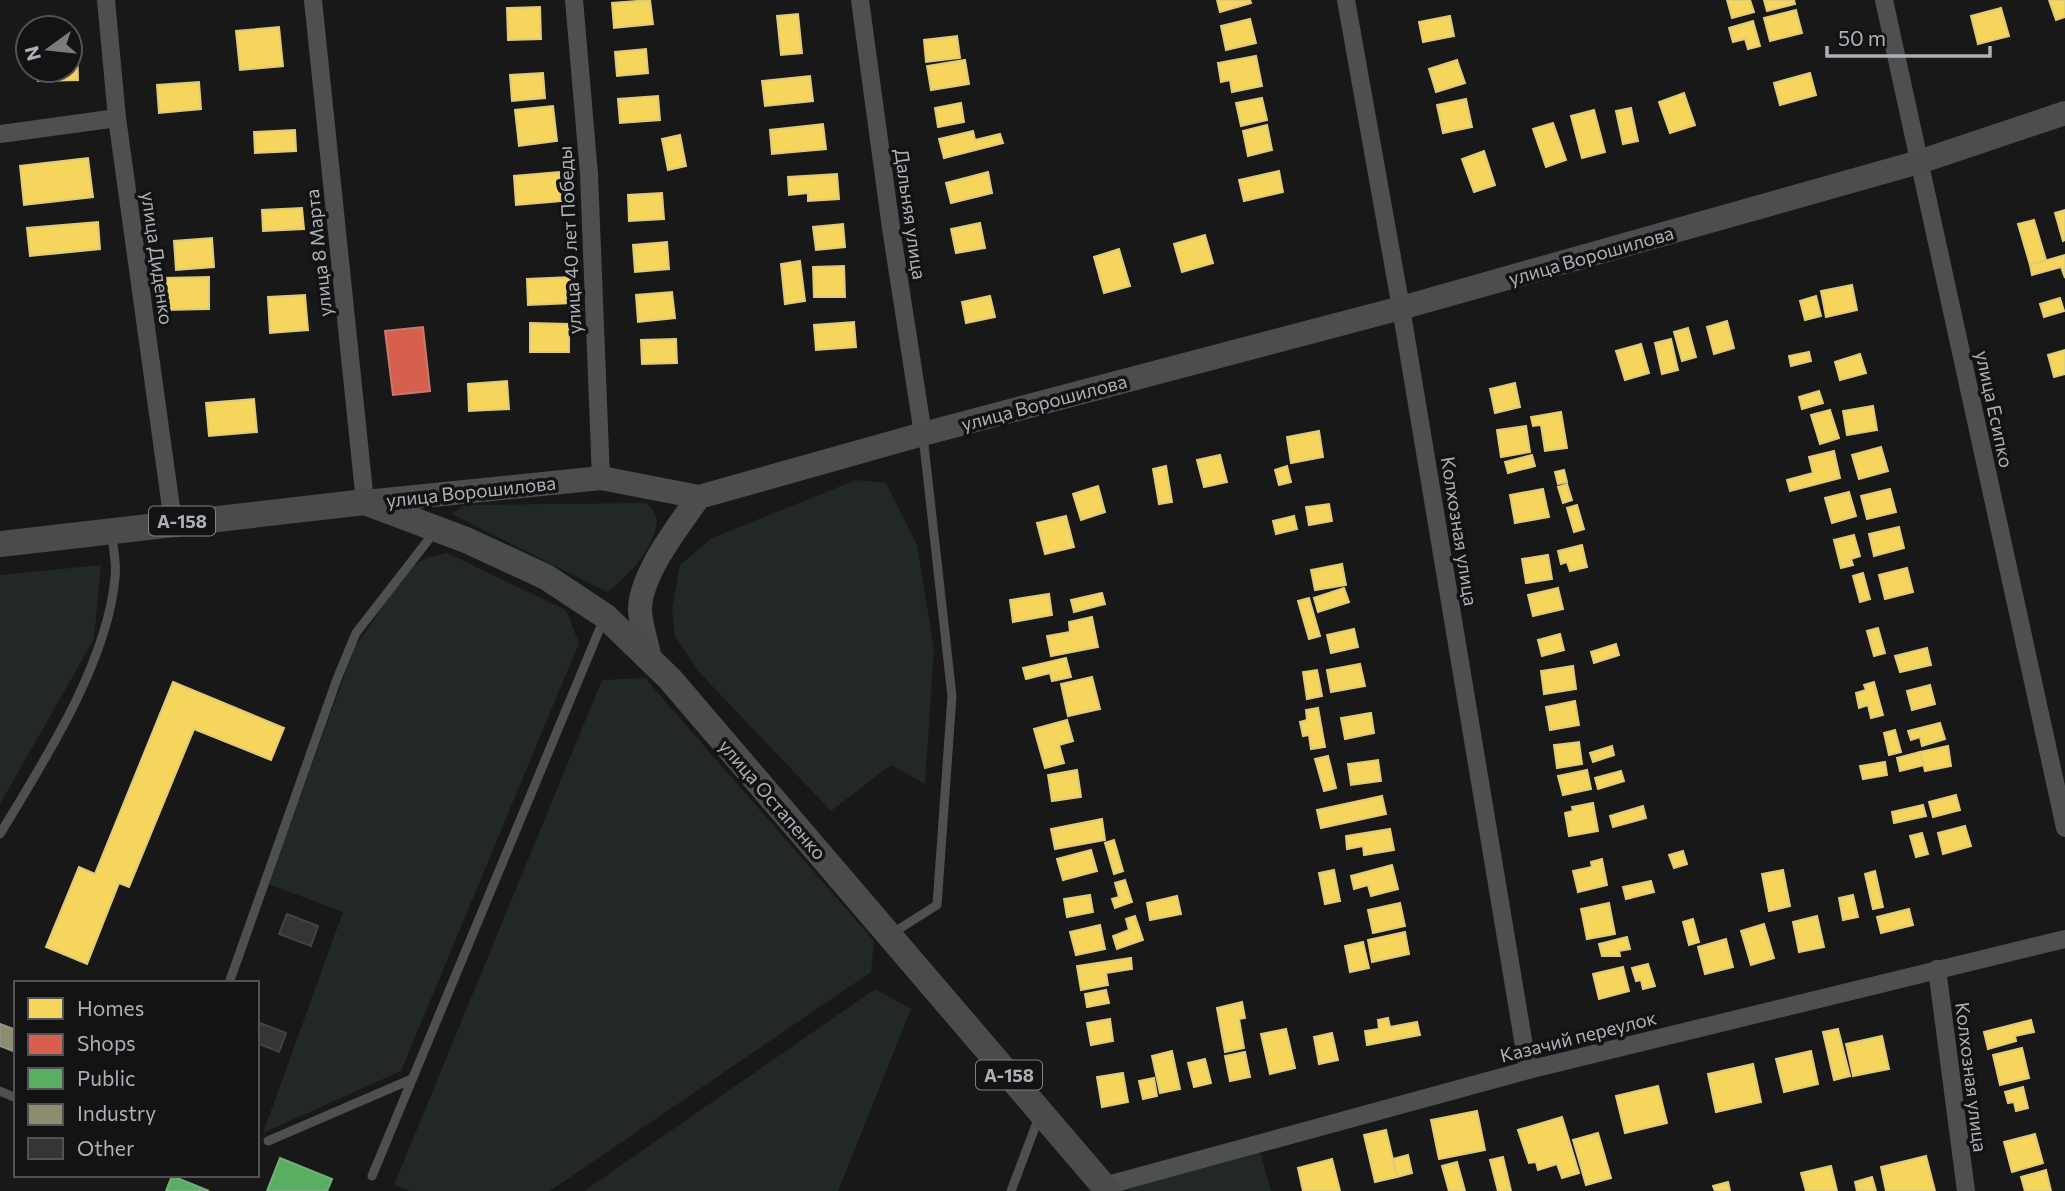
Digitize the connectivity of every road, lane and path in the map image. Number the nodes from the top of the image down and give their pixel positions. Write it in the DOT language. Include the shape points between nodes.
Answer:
graph roads {
  1 [pos="106,0"];
  2 [pos="313,0"];
  3 [pos="573,0"];
  4 [pos="860,0"];
  5 [pos="1346,0"];
  6 [pos="1884,0"];
  7 [pos="2065,113"];
  8 [pos="117,118"];
  9 [pos="0,134"];
  10 [pos="1919,162"];
  11 [pos="1401,308"];
  12 [pos="923,434"];
  13 [pos="601,478"];
  14 [pos="699,497"];
  15 [pos="365,502"];
  16 [pos="173,522"];
  17 [pos="437,529"];
  18 [pos="112,530"];
  19 [pos="0,544"];
  20 [pos="605,616"];
  21 [pos="650,659"];
  22 [pos="2065,828"];
  23 [pos="0,834"];
  24 [pos="890,935"];
  25 [pos="2065,939"];
  26 [pos="1937,969"];
  27 [pos="230,981"];
  28 [pos="1528,1070"];
  29 [pos="412,1079"];
  30 [pos="1041,1112"];
  31 [pos="268,1141"];
  32 [pos="372,1176"];
  33 [pos="1106,1189"];
  34 [pos="1011,1191"];
  35 [pos="1966,1191"];
  1 -- 8 [label="street, улица Диденко"];
  2 -- 15 [label="street, улица 8 Марта"];
  3 -- 13 [label="street, улица 40 лет Победы" via="589,174"];
  4 -- 12 [label="street, Дальняя улица"];
  5 -- 11 [label="street, Колхозная улица"];
  6 -- 10 [label="street, улица Есипко"];
  7 -- 10 [label="main road, улица Ворошилова"];
  8 -- 9 [label="street"];
  8 -- 16 [label="street, улица Диденко"];
  10 -- 11 [label="main road, улица Ворошилова"];
  10 -- 22 [label="street, улица Есипко"];
  11 -- 12 [label="main road, улица Ворошилова"];
  11 -- 28 [label="street, Колхозная улица"];
  12 -- 14 [label="main road, улица Ворошилова"];
  12 -- 24 [label="lane" via="951,709 937,905"];
  13 -- 14 [label="main road, улица Ворошилова"];
  13 -- 15 [label="main road, улица Ворошилова"];
  14 -- 21 [label="main road" via="672,533 643,592 640,611"];
  15 -- 16 [label="main road, улица Ворошилова / А-158"];
  15 -- 17 [label="main road, улица Остапенко / А-158"];
  16 -- 18 [label="main road, улица Ворошилова / А-158"];
  17 -- 20 [label="main road, улица Остапенко / А-158" via="546,577"];
  17 -- 27 [label="lane" via="356,633"];
  18 -- 19 [label="main road, улица Ворошилова / А-158"];
  18 -- 23 [label="lane" via="116,577 97,652 62,727"];
  20 -- 21 [label="main road, улица Остапенко / А-158"];
  20 -- 29 [label="lane"];
  21 -- 24 [label="main road, улица Остапенко / А-158"];
  24 -- 30 [label="main road, улица Остапенко / А-158"];
  25 -- 26 [label="street, Казачий переулок"];
  26 -- 28 [label="street, Казачий переулок"];
  26 -- 35 [label="street, Колхозная улица"];
  28 -- 33 [label="street, Казачий переулок"];
  29 -- 31 [label="lane"];
  29 -- 32 [label="lane"];
  30 -- 33 [label="main road, улица Остапенко / А-158"];
  30 -- 34 [label="lane"];
}
